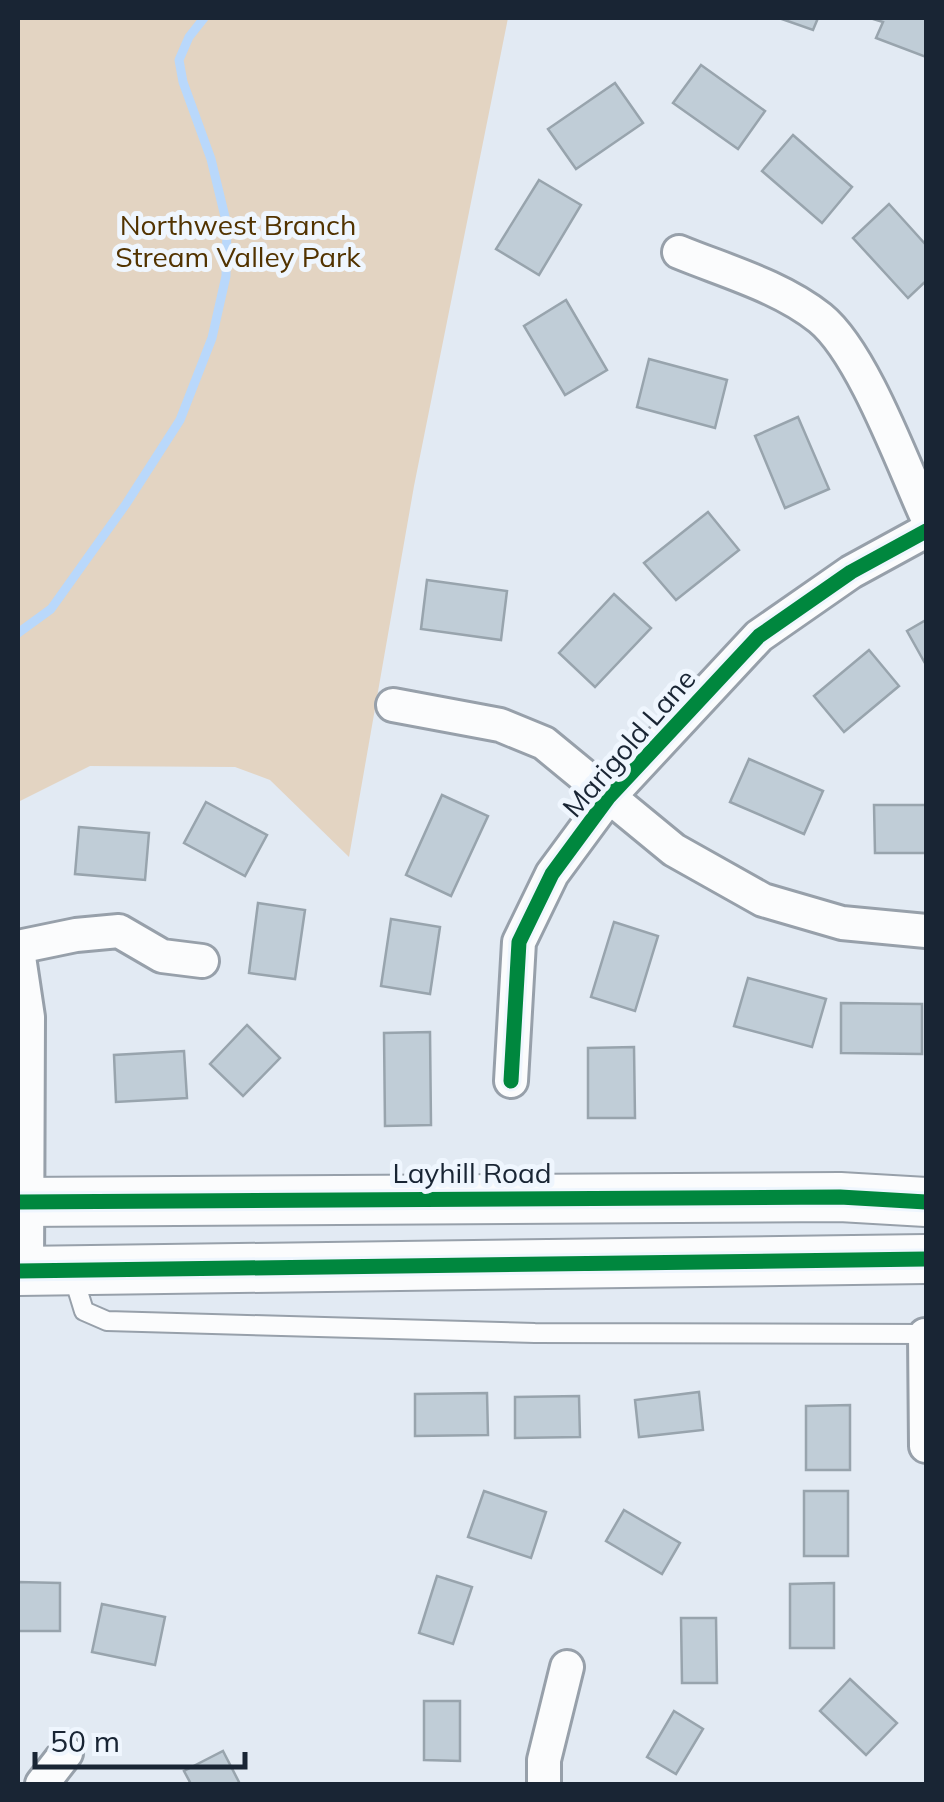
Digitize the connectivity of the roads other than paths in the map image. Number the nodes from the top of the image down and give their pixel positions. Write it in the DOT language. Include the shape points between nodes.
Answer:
graph roads {
  1 [pos="679,252"];
  2 [pos="926,515"];
  3 [pos="926,531"];
  4 [pos="393,704"];
  5 [pos="608,798"];
  6 [pos="926,931"];
  7 [pos="18,949"];
  8 [pos="202,961"];
  9 [pos="511,1080"];
  10 [pos="23,1202"];
  11 [pos="926,1202"];
  12 [pos="926,1259"];
  13 [pos="39,1271"];
  14 [pos="926,1334"];
  15 [pos="926,1446"];
  16 [pos="567,1667"];
  17 [pos="66,1754"];
  18 [pos="42,1784"];
  19 [pos="544,1784"];
  1 -- 2 [label="street" via="784,294 848,346"];
  3 -- 5 [label="street, Marigold Lane" via="851,572 759,636"];
  4 -- 5 [label="street" via="500,725 544,743"];
  5 -- 6 [label="street" via="674,850 762,900 842,922"];
  5 -- 9 [label="street, Marigold Lane" via="552,874 519,942"];
  7 -- 8 [label="street" via="119,931 162,956"];
  7 -- 10 [label="street" via="28,1017"];
  10 -- 11 [label="main road, Layhill Road"];
  10 -- 13 [label="street"];
  12 -- 13 [label="main road"];
  13 -- 14 [label="lane" via="84,1311 107,1321"];
  14 -- 15 [label="street"];
  16 -- 19 [label="street"];
  17 -- 18 [label="street"];
}
